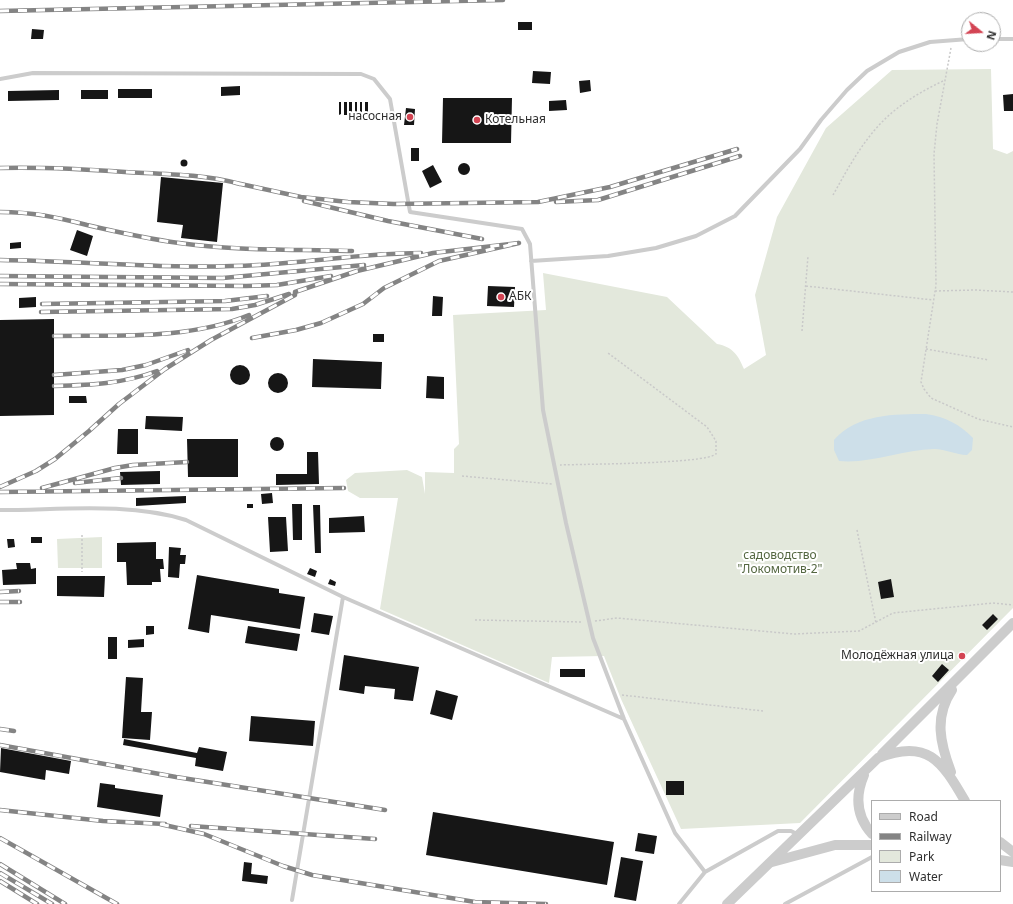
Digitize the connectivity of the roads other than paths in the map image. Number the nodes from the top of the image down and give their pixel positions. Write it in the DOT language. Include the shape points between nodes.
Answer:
graph roads {
  1 [pos="1013,38"];
  2 [pos="961,39"];
  3 [pos="1001,39"];
  4 [pos="0,79"];
  5 [pos="531,261"];
  6 [pos="0,510"];
  7 [pos="343,597"];
  8 [pos="1013,624"];
  9 [pos="959,679"];
  10 [pos="624,719"];
  11 [pos="878,758"];
  12 [pos="865,771"];
  13 [pos="955,782"];
  14 [pos="957,800"];
  15 [pos="964,800"];
  16 [pos="871,833"];
  17 [pos="799,835"];
  18 [pos="1001,843"];
  19 [pos="871,845"];
  20 [pos="1013,852"];
  21 [pos="871,858"];
  22 [pos="1001,860"];
  23 [pos="1013,862"];
  24 [pos="770,863"];
  25 [pos="705,872"];
  26 [pos="292,900"];
  27 [pos="679,904"];
  28 [pos="727,904"];
  29 [pos="785,904"];
  1 -- 3 [label="lane"];
  2 -- 5 [label="lane" via="930,42 898,52 867,71 821,120 800,149 735,216 703,232 656,248 608,256"];
  4 -- 5 [label="lane" via="32,73 361,74 374,79 390,99 410,212 522,228 530,244"];
  5 -- 10 [label="lane" via="543,410 554,465 592,638"];
  6 -- 7 [label="lane" via="112,510 168,515 186,520"];
  7 -- 10 [label="lane"];
  7 -- 26 [label="lane"];
  8 -- 9 [label="street"];
  9 -- 11 [label="street"];
  9 -- 13 [label="street" via="948,695 940,718 941,740"];
  10 -- 25 [label="lane" via="675,833"];
  11 -- 12 [label="street"];
  11 -- 13 [label="street" via="895,751 913,750 931,756"];
  12 -- 16 [label="street" via="858,788 858,807 864,825"];
  12 -- 17 [label="street"];
  13 -- 14 [label="street"];
  13 -- 15 [label="street"];
  17 -- 24 [label="street"];
  17 -- 25 [label="lane" via="790,831 778,831"];
  18 -- 20 [label="street"];
  19 -- 24 [label="street" via="835,846"];
  21 -- 29 [label="lane"];
  22 -- 23 [label="street"];
  24 -- 28 [label="street"];
  25 -- 27 [label="lane"];
}
